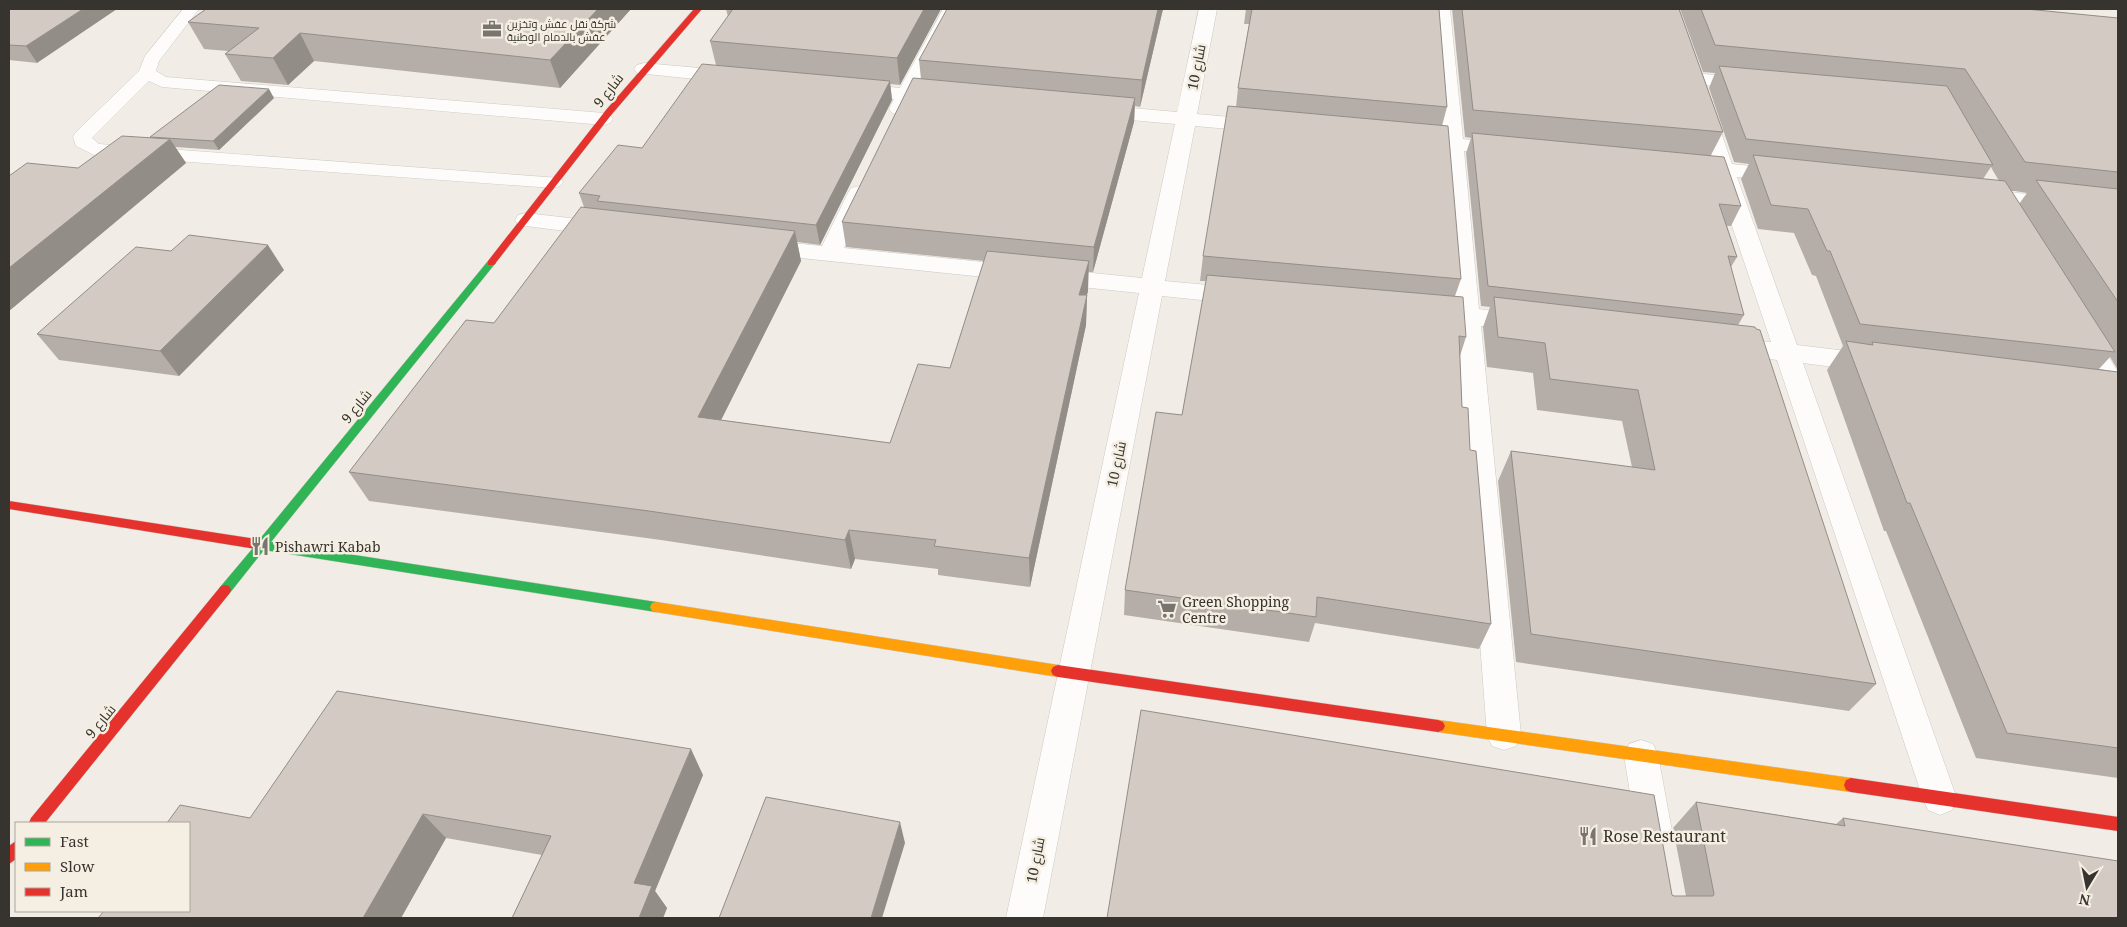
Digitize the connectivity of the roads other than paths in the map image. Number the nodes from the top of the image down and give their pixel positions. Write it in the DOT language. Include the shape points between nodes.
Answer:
graph roads {
  1 [pos="191,9"];
  2 [pos="698,9"];
  3 [pos="952,9"];
  4 [pos="1208,9"];
  5 [pos="1441,9"];
  6 [pos="1684,53"];
  7 [pos="644,69"];
  8 [pos="147,73"];
  9 [pos="751,79"];
  10 [pos="1693,79"];
  11 [pos="1773,86"];
  12 [pos="838,88"];
  13 [pos="906,94"];
  14 [pos="964,100"];
  15 [pos="1080,110"];
  16 [pos="604,119"];
  17 [pos="1186,119"];
  18 [pos="1285,128"];
  19 [pos="889,130"];
  20 [pos="1393,138"];
  21 [pos="1452,144"];
  22 [pos="1520,150"];
  23 [pos="1675,165"];
  24 [pos="1724,169"];
  25 [pos="1983,174"];
  26 [pos="868,175"];
  27 [pos="1801,177"];
  28 [pos="553,182"];
  29 [pos="1957,194"];
  30 [pos="1996,198"];
  31 [pos="2118,211"];
  32 [pos="526,220"];
  33 [pos="2012,223"];
  34 [pos="624,232"];
  35 [pos="741,245"];
  36 [pos="829,255"];
  37 [pos="1152,288"];
  38 [pos="1260,298"];
  39 [pos="1408,310"];
  40 [pos="1466,315"];
  41 [pos="2070,315"];
  42 [pos="1544,324"];
  43 [pos="1709,344"];
  44 [pos="1786,353"];
  45 [pos="1893,365"];
  46 [pos="2088,387"];
  47 [pos="2118,392"];
  48 [pos="9,505"];
  49 [pos="262,546"];
  50 [pos="1073,673"];
  51 [pos="1504,735"];
  52 [pos="1641,755"];
  53 [pos="1940,799"];
  54 [pos="37,822"];
  55 [pos="2118,824"];
  56 [pos="1660,861"];
  57 [pos="1024,918"];
  1 -- 8 [label="lane" via="152,60"];
  2 -- 7 [label="street, شارع 9"];
  3 -- 13 [label="street"];
  4 -- 17 [label="street, شارع 10"];
  5 -- 21 [label="street"];
  6 -- 10 [label="street"];
  7 -- 9 [label="street"];
  7 -- 16 [label="street, شارع 9"];
  8 -- 16 [label="lane" via="162,82"];
  8 -- 28 [label="lane" via="82,137 94,150"];
  10 -- 11 [label="street"];
  10 -- 24 [label="street"];
  12 -- 13 [label="street"];
  13 -- 14 [label="street"];
  13 -- 19 [label="street"];
  15 -- 17 [label="street"];
  16 -- 28 [label="street, شارع 9"];
  17 -- 18 [label="street"];
  17 -- 37 [label="street, شارع 10"];
  20 -- 21 [label="street"];
  21 -- 22 [label="street"];
  21 -- 40 [label="street"];
  23 -- 24 [label="street"];
  24 -- 27 [label="street"];
  24 -- 44 [label="street"];
  25 -- 30 [label="street"];
  26 -- 36 [label="street"];
  28 -- 32 [label="street, شارع 9"];
  29 -- 30 [label="street"];
  30 -- 31 [label="street"];
  30 -- 33 [label="street"];
  32 -- 34 [label="street"];
  32 -- 49 [label="street, شارع 9"];
  35 -- 36 [label="street"];
  36 -- 37 [label="street"];
  37 -- 38 [label="street"];
  37 -- 50 [label="street, شارع 10"];
  39 -- 40 [label="street"];
  40 -- 42 [label="street"];
  40 -- 51 [label="street"];
  41 -- 47 [label="street"];
  43 -- 44 [label="street"];
  44 -- 45 [label="street"];
  44 -- 53 [label="street"];
  46 -- 47 [label="street"];
  48 -- 49 [label="street"];
  49 -- 50 [label="street"];
  49 -- 54 [label="street, شارع 9"];
  50 -- 51 [label="street"];
  50 -- 57 [label="street, شارع 10"];
  51 -- 52 [label="street"];
  52 -- 53 [label="street"];
  52 -- 56 [label="street"];
  53 -- 55 [label="street"];
}
